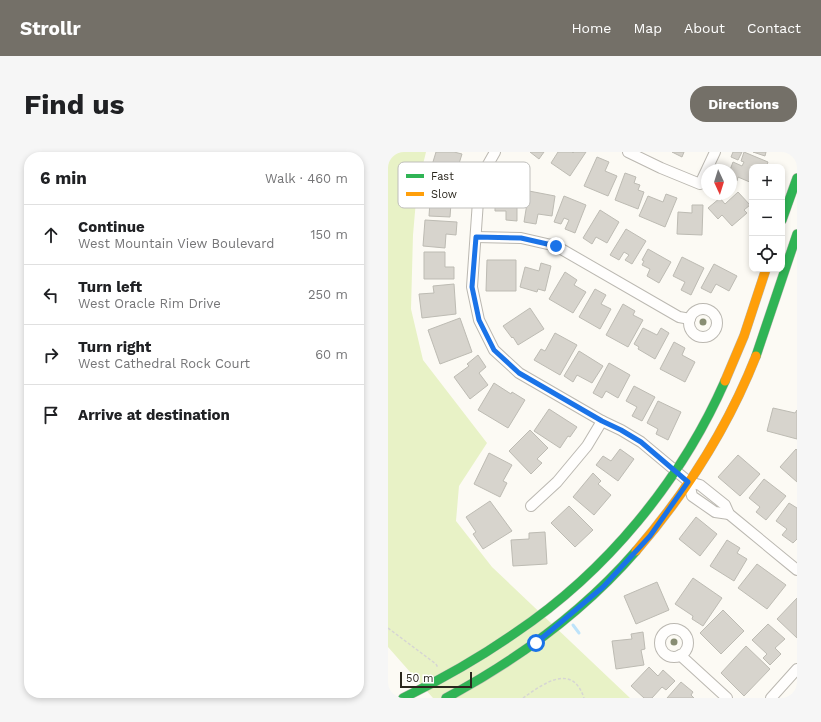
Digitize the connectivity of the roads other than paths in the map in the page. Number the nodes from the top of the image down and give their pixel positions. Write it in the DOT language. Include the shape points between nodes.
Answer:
graph roads {
  1 [pos="495,152"];
  2 [pos="628,152"];
  3 [pos="715,152"];
  4 [pos="489,162"];
  5 [pos="797,178"];
  6 [pos="478,208"];
  7 [pos="785,212"];
  8 [pos="797,234"];
  9 [pos="476,237"];
  10 [pos="765,272"];
  11 [pos="690,319"];
  12 [pos="602,421"];
  13 [pos="674,471"];
  14 [pos="688,482"];
  15 [pos="531,506"];
  16 [pos="797,570"];
  17 [pos="680,655"];
  18 [pos="797,669"];
  19 [pos="403,698"];
  20 [pos="446,698"];
  21 [pos="727,698"];
  22 [pos="770,698"];
  1 -- 4 [label="street"];
  2 -- 3 [label="street" via="700,184"];
  5 -- 7 [label="street"];
  6 -- 9 [label="street"];
  8 -- 14 [label="street" via="744,383 703,461"];
  9 -- 11 [label="street" via="521,238 556,246 679,317"];
  9 -- 12 [label="street" via="472,287 479,320 494,350 519,373"];
  10 -- 13 [label="street" via="726,380 703,427"];
  12 -- 13 [label="street" via="641,442"];
  12 -- 15 [label="street" via="587,446 557,482"];
  13 -- 14 [label="street"];
  13 -- 19 [label="street" via="630,530 589,574 555,604 487,654"];
  14 -- 16 [label="street" via="692,496 715,512 729,514"];
  14 -- 20 [label="street" via="650,536 593,597 519,655"];
  17 -- 21 [label="street"];
  18 -- 22 [label="street"];
}
